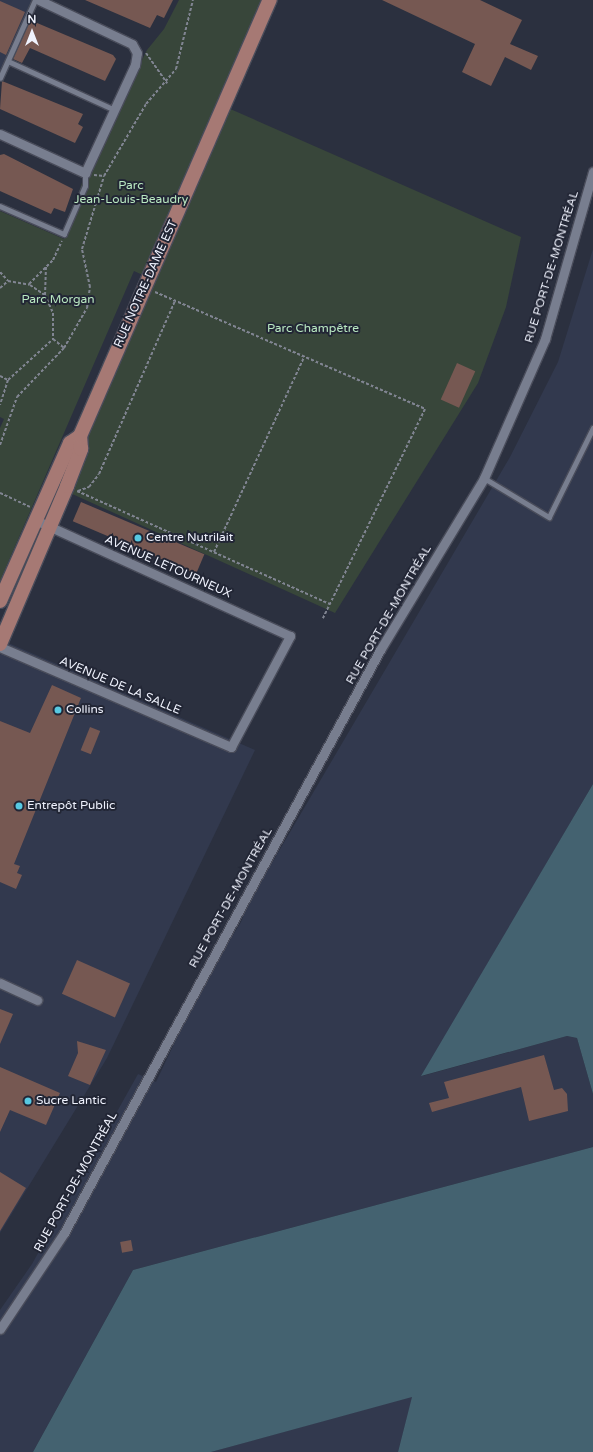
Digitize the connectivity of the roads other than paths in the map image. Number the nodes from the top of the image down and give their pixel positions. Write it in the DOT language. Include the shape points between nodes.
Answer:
graph roads {
  1 [pos="35,0"];
  2 [pos="270,0"];
  3 [pos="44,1"];
  4 [pos="8,61"];
  5 [pos="0,78"];
  6 [pos="115,110"];
  7 [pos="0,134"];
  8 [pos="593,172"];
  9 [pos="85,173"];
  10 [pos="0,206"];
  11 [pos="593,428"];
  12 [pos="80,436"];
  13 [pos="484,478"];
  14 [pos="35,514"];
  15 [pos="50,527"];
  16 [pos="0,602"];
  17 [pos="0,644"];
  18 [pos="0,647"];
  19 [pos="231,747"];
  20 [pos="0,983"];
  21 [pos="37,1000"];
  22 [pos="0,1329"];
  1 -- 4 [label="lane"];
  2 -- 12 [label="main road, RUE NOTRE-DAME EST"];
  3 -- 6 [label="street" via="124,39 136,49 135,65"];
  4 -- 5 [label="lane"];
  4 -- 6 [label="lane"];
  6 -- 9 [label="street"];
  7 -- 9 [label="street"];
  8 -- 13 [label="street, RUE PORT-DE-MONTRÉAL" via="545,339"];
  9 -- 10 [label="lane" via="85,186 64,234"];
  11 -- 13 [label="lane" via="549,517"];
  12 -- 14 [label="main road, RUE NOTRE-DAME EST" via="70,443"];
  12 -- 15 [label="main road, RUE NOTRE-DAME EST" via="81,449 73,489"];
  13 -- 22 [label="street, RUE PORT-DE-MONTRÉAL" via="380,650 66,1229"];
  14 -- 15 [label="street, AVENUE LETOURNEUX"];
  14 -- 16 [label="main road, RUE NOTRE-DAME EST"];
  15 -- 17 [label="main road, RUE NOTRE-DAME EST"];
  15 -- 19 [label="street, AVENUE LETOURNEUX" via="290,636"];
  18 -- 19 [label="street, AVENUE DE LA SALLE"];
  20 -- 21 [label="street"];
}
